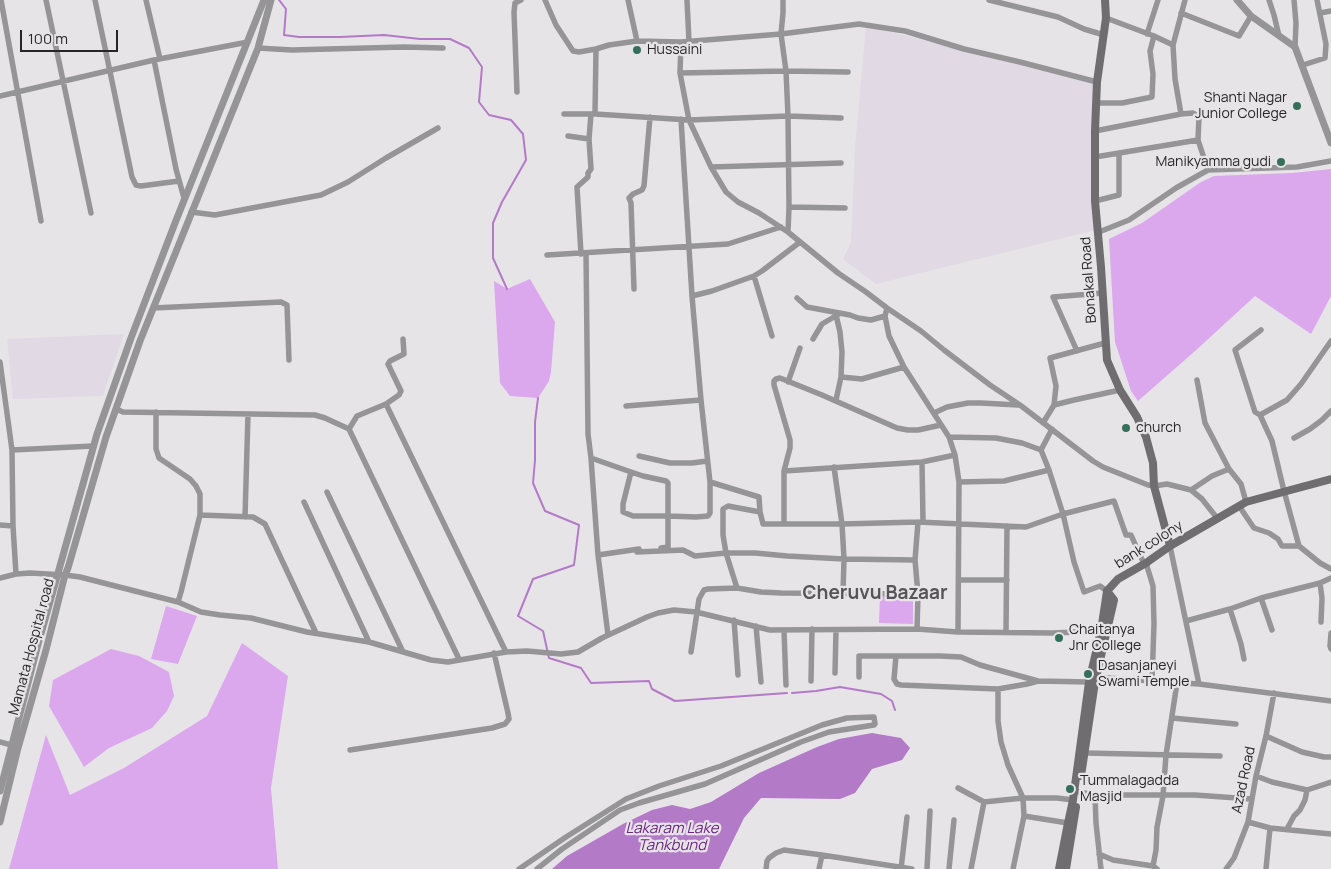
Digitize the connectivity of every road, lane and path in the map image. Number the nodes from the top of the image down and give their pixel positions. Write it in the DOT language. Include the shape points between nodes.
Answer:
graph roads {
  1 [pos="1,0"];
  2 [pos="46,0"];
  3 [pos="95,0"];
  4 [pos="146,0"];
  5 [pos="264,0"];
  6 [pos="271,0"];
  7 [pos="521,0"];
  8 [pos="545,0"];
  9 [pos="628,0"];
  10 [pos="686,0"];
  11 [pos="783,0"];
  12 [pos="989,0"];
  13 [pos="1158,0"];
  14 [pos="1185,0"];
  15 [pos="1236,0"];
  16 [pos="1269,0"];
  17 [pos="1294,0"];
  18 [pos="1317,0"];
  19 [pos="1103,1"];
  20 [pos="1331,11"];
  21 [pos="1181,13"];
  22 [pos="1320,13"];
  23 [pos="1251,16"];
  24 [pos="1106,18"];
  25 [pos="781,34"];
  26 [pos="1147,34"];
  27 [pos="1104,35"];
  28 [pos="1154,36"];
  29 [pos="1279,36"];
  30 [pos="637,41"];
  31 [pos="248,42"];
  32 [pos="681,42"];
  33 [pos="689,42"];
  34 [pos="1173,45"];
  35 [pos="1295,47"];
  36 [pos="258,48"];
  37 [pos="443,48"];
  38 [pos="596,49"];
  39 [pos="157,60"];
  40 [pos="1303,65"];
  41 [pos="110,70"];
  42 [pos="786,71"];
  43 [pos="680,72"];
  44 [pos="848,72"];
  45 [pos="63,81"];
  46 [pos="1097,82"];
  47 [pos="17,92"];
  48 [pos="517,92"];
  49 [pos="0,96"];
  50 [pos="1096,103"];
  51 [pos="564,114"];
  52 [pos="593,114"];
  53 [pos="1181,114"];
  54 [pos="788,116"];
  55 [pos="650,117"];
  56 [pos="841,118"];
  57 [pos="681,119"];
  58 [pos="689,120"];
  59 [pos="438,128"];
  60 [pos="1095,131"];
  61 [pos="568,136"];
  62 [pos="589,139"];
  63 [pos="1198,140"];
  64 [pos="1331,142"];
  65 [pos="1119,153"];
  66 [pos="1095,157"];
  67 [pos="1331,161"];
  68 [pos="842,163"];
  69 [pos="788,164"];
  70 [pos="711,167"];
  71 [pos="1208,170"];
  72 [pos="179,181"];
  73 [pos="184,198"];
  74 [pos="1095,201"];
  75 [pos="789,207"];
  76 [pos="845,208"];
  77 [pos="191,212"];
  78 [pos="91,214"];
  79 [pos="41,221"];
  80 [pos="781,227"];
  81 [pos="788,232"];
  82 [pos="1099,232"];
  83 [pos="800,242"];
  84 [pos="688,247"];
  85 [pos="632,249"];
  86 [pos="583,253"];
  87 [pos="547,255"];
  88 [pos="754,276"];
  89 [pos="634,289"];
  90 [pos="1103,293"];
  91 [pos="692,296"];
  92 [pos="797,298"];
  93 [pos="153,308"];
  94 [pos="886,308"];
  95 [pos="838,314"];
  96 [pos="885,316"];
  97 [pos="1261,330"];
  98 [pos="772,336"];
  99 [pos="404,338"];
  100 [pos="813,339"];
  101 [pos="1331,341"];
  102 [pos="1105,343"];
  103 [pos="800,348"];
  104 [pos="1077,351"];
  105 [pos="1328,351"];
  106 [pos="289,360"];
  107 [pos="0,362"];
  108 [pos="904,367"];
  109 [pos="841,377"];
  110 [pos="1197,380"];
  111 [pos="788,382"];
  112 [pos="1120,390"];
  113 [pos="702,400"];
  114 [pos="836,400"];
  115 [pos="386,404"];
  116 [pos="1020,405"];
  117 [pos="626,406"];
  118 [pos="1054,406"];
  119 [pos="116,409"];
  120 [pos="1331,411"];
  121 [pos="156,412"];
  122 [pos="934,413"];
  123 [pos="248,414"];
  124 [pos="1260,415"];
  125 [pos="1043,423"];
  126 [pos="941,425"];
  127 [pos="349,429"];
  128 [pos="1052,429"];
  129 [pos="950,437"];
  130 [pos="1294,438"];
  131 [pos="93,446"];
  132 [pos="12,450"];
  133 [pos="1041,450"];
  134 [pos="955,455"];
  135 [pos="639,456"];
  136 [pos="591,458"];
  137 [pos="707,461"];
  138 [pos="922,462"];
  139 [pos="834,467"];
  140 [pos="1229,469"];
  141 [pos="1049,470"];
  142 [pos="784,471"];
  143 [pos="631,472"];
  144 [pos="1331,478"];
  145 [pos="710,482"];
  146 [pos="959,482"];
  147 [pos="1154,486"];
  148 [pos="1191,490"];
  149 [pos="1284,491"];
  150 [pos="327,492"];
  151 [pos="304,502"];
  152 [pos="1243,504"];
  153 [pos="760,512"];
  154 [pos="1063,514"];
  155 [pos="200,515"];
  156 [pos="668,516"];
  157 [pos="245,517"];
  158 [pos="1217,518"];
  159 [pos="921,522"];
  160 [pos="959,523"];
  161 [pos="784,524"];
  162 [pos="842,524"];
  163 [pos="0,525"];
  164 [pos="13,526"];
  165 [pos="1007,526"];
  166 [pos="1170,546"];
  167 [pos="1299,546"];
  168 [pos="637,552"];
  169 [pos="726,553"];
  170 [pos="598,555"];
  171 [pos="844,559"];
  172 [pos="915,560"];
  173 [pos="1145,563"];
  174 [pos="1331,569"];
  175 [pos="62,571"];
  176 [pos="16,574"];
  177 [pos="0,578"];
  178 [pos="1331,578"];
  179 [pos="959,580"];
  180 [pos="1007,580"];
  181 [pos="1320,583"];
  182 [pos="737,588"];
  183 [pos="1107,591"];
  184 [pos="843,593"];
  185 [pos="918,594"];
  186 [pos="1261,598"];
  187 [pos="178,602"];
  188 [pos="1230,609"];
  189 [pos="696,612"];
  190 [pos="734,620"];
  191 [pos="1186,621"];
  192 [pos="1321,622"];
  193 [pos="756,626"];
  194 [pos="812,629"];
  195 [pos="917,629"];
  196 [pos="784,630"];
  197 [pos="836,630"];
  198 [pos="1272,630"];
  199 [pos="316,632"];
  200 [pos="958,632"];
  201 [pos="1006,632"];
  202 [pos="1100,632"];
  203 [pos="1331,633"];
  204 [pos="608,635"];
  205 [pos="369,642"];
  206 [pos="1331,649"];
  207 [pos="403,652"];
  208 [pos="506,652"];
  209 [pos="691,652"];
  210 [pos="494,653"];
  211 [pos="896,656"];
  212 [pos="459,659"];
  213 [pos="1244,659"];
  214 [pos="835,673"];
  215 [pos="738,674"];
  216 [pos="859,677"];
  217 [pos="1092,679"];
  218 [pos="811,681"];
  219 [pos="1038,681"];
  220 [pos="1152,681"];
  221 [pos="761,682"];
  222 [pos="1177,683"];
  223 [pos="1199,684"];
  224 [pos="786,685"];
  225 [pos="998,689"];
  226 [pos="1274,693"];
  227 [pos="1331,701"];
  228 [pos="1172,718"];
  229 [pos="1236,724"];
  230 [pos="1266,736"];
  231 [pos="0,742"];
  232 [pos="15,746"];
  233 [pos="350,750"];
  234 [pos="1085,753"];
  235 [pos="1166,756"];
  236 [pos="1220,756"];
  237 [pos="1331,757"];
  238 [pos="1256,776"];
  239 [pos="1331,782"];
  240 [pos="958,788"];
  241 [pos="1307,790"];
  242 [pos="0,791"];
  243 [pos="1077,791"];
  244 [pos="1095,795"];
  245 [pos="1163,796"];
  246 [pos="1022,798"];
  247 [pos="1251,799"];
  248 [pos="1073,800"];
  249 [pos="984,802"];
  250 [pos="930,811"];
  251 [pos="1024,816"];
  252 [pos="907,817"];
  253 [pos="954,820"];
  254 [pos="0,822"];
  255 [pos="1248,822"];
  256 [pos="1068,823"];
  257 [pos="1270,828"];
  258 [pos="1287,830"];
  259 [pos="1331,834"];
  260 [pos="1099,854"];
  261 [pos="822,855"];
  262 [pos="874,866"];
  263 [pos="1155,867"];
  264 [pos="902,868"];
  265 [pos="519,869"];
  266 [pos="537,869"];
  267 [pos="766,869"];
  268 [pos="819,869"];
  269 [pos="912,869"];
  270 [pos="927,869"];
  271 [pos="950,869"];
  272 [pos="971,869"];
  273 [pos="1013,869"];
  274 [pos="1060,869"];
  275 [pos="1066,869"];
  276 [pos="1101,869"];
  277 [pos="1226,869"];
  278 [pos="1266,869"];
  1 -- 47 [label="street"];
  2 -- 45 [label="street"];
  3 -- 41 [label="street"];
  4 -- 39 [label="street"];
  5 -- 31 [label="street"];
  6 -- 36 [label="street"];
  7 -- 48 [label="street" via="515,3 514,12"];
  8 -- 38 [label="street" via="573,51"];
  9 -- 30 [label="street"];
  10 -- 33 [label="street"];
  11 -- 25 [label="street"];
  12 -- 27 [label="street" via="1058,17"];
  13 -- 26 [label="street"];
  14 -- 21 [label="street"];
  15 -- 23 [label="street"];
  16 -- 29 [label="street"];
  17 -- 35 [label="street"];
  18 -- 22 [label="street"];
  19 -- 24 [label="main road, Bonakal Road"];
  20 -- 22 [label="street"];
  21 -- 23 [label="street" via="1240,36"];
  21 -- 34 [label="street"];
  22 -- 40 [label="street" via="1326,44 1325,58"];
  23 -- 29 [label="street"];
  24 -- 26 [label="street"];
  24 -- 27 [label="main road, Bonakal Road"];
  25 -- 33 [label="street"];
  25 -- 42 [label="street"];
  25 -- 46 [label="street" via="859,24 905,32"];
  26 -- 28 [label="street"];
  27 -- 46 [label="main road, Bonakal Road"];
  28 -- 34 [label="street"];
  28 -- 50 [label="street" via="1150,51 1152,97 1122,103"];
  29 -- 35 [label="street"];
  30 -- 32 [label="street"];
  30 -- 38 [label="street"];
  31 -- 39 [label="street"];
  31 -- 73 [label="street"];
  32 -- 33 [label="street"];
  32 -- 43 [label="street"];
  34 -- 53 [label="street"];
  35 -- 40 [label="street"];
  36 -- 37 [label="street"];
  36 -- 77 [label="street"];
  38 -- 52 [label="street"];
  39 -- 41 [label="street"];
  39 -- 72 [label="street"];
  40 -- 64 [label="street"];
  41 -- 45 [label="street"];
  41 -- 72 [label="street" via="136,185"];
  42 -- 43 [label="street"];
  42 -- 44 [label="street"];
  42 -- 54 [label="street"];
  43 -- 58 [label="street"];
  45 -- 47 [label="street"];
  45 -- 78 [label="street"];
  46 -- 50 [label="main road, Bonakal Road"];
  47 -- 49 [label="street"];
  47 -- 79 [label="street"];
  50 -- 60 [label="main road, Bonakal Road"];
  51 -- 52 [label="street"];
  52 -- 55 [label="street"];
  52 -- 62 [label="street"];
  53 -- 60 [label="street"];
  53 -- 63 [label="street" via="1199,117"];
  54 -- 56 [label="street"];
  54 -- 58 [label="street"];
  54 -- 69 [label="street"];
  55 -- 57 [label="street"];
  55 -- 85 [label="street" via="644,186 629,198"];
  57 -- 58 [label="street"];
  57 -- 84 [label="street"];
  58 -- 70 [label="street"];
  59 -- 77 [label="street" via="348,182 320,195 214,215"];
  60 -- 66 [label="main road, Bonakal Road"];
  61 -- 62 [label="street"];
  62 -- 86 [label="street" via="591,169 588,177 577,187"];
  63 -- 65 [label="street"];
  63 -- 71 [label="street"];
  65 -- 66 [label="street"];
  65 -- 74 [label="street" via="1119,194"];
  66 -- 74 [label="main road, Bonakal Road"];
  67 -- 71 [label="street" via="1296,167"];
  68 -- 69 [label="street"];
  69 -- 70 [label="street"];
  69 -- 75 [label="street"];
  70 -- 80 [label="street" via="726,192"];
  71 -- 82 [label="street" via="1129,220"];
  72 -- 73 [label="street"];
  73 -- 131 [label="street"];
  74 -- 82 [label="main road, Bonakal Road"];
  75 -- 76 [label="street"];
  75 -- 81 [label="street"];
  77 -- 93 [label="street"];
  80 -- 81 [label="street"];
  80 -- 84 [label="street" via="728,244"];
  81 -- 83 [label="street"];
  82 -- 90 [label="main road, Bonakal Road"];
  83 -- 88 [label="street"];
  83 -- 94 [label="street"];
  84 -- 85 [label="street"];
  84 -- 91 [label="street"];
  85 -- 86 [label="street"];
  85 -- 89 [label="street"];
  86 -- 87 [label="street"];
  86 -- 136 [label="street"];
  88 -- 91 [label="street"];
  88 -- 98 [label="street"];
  90 -- 102 [label="main road, Bonakal Road"];
  90 -- 104 [label="street" via="1053,297"];
  91 -- 113 [label="street"];
  92 -- 95 [label="street" via="807,307"];
  93 -- 106 [label="street" via="281,302 287,305"];
  93 -- 119 [label="street"];
  94 -- 96 [label="street"];
  94 -- 116 [label="street"];
  95 -- 96 [label="street" via="871,320"];
  95 -- 100 [label="street" via="822,324"];
  95 -- 109 [label="street"];
  96 -- 108 [label="street" via="889,336"];
  97 -- 124 [label="street" via="1235,350 1255,412"];
  99 -- 115 [label="street" via="404,354 388,364 401,391"];
  101 -- 105 [label="street"];
  102 -- 104 [label="street"];
  102 -- 112 [label="main road, Bonakal Road" via="1107,360"];
  103 -- 111 [label="street"];
  104 -- 118 [label="street" via="1050,358 1056,386"];
  105 -- 124 [label="street" via="1286,400"];
  107 -- 132 [label="street"];
  108 -- 109 [label="street" via="862,379"];
  108 -- 122 [label="street"];
  109 -- 114 [label="street"];
  110 -- 140 [label="street" via="1206,424"];
  111 -- 114 [label="street"];
  111 -- 142 [label="street" via="777,378 773,383 790,440"];
  112 -- 118 [label="street"];
  112 -- 147 [label="main road, Bonakal Road" via="1146,437 1153,463"];
  113 -- 117 [label="street"];
  113 -- 137 [label="street"];
  114 -- 126 [label="street" via="903,429 918,430"];
  115 -- 127 [label="street" via="357,416"];
  115 -- 208 [label="street"];
  116 -- 122 [label="street" via="968,403"];
  116 -- 125 [label="street"];
  118 -- 125 [label="street"];
  119 -- 121 [label="street" via="122,412"];
  119 -- 175 [label="street"];
  120 -- 130 [label="street"];
  121 -- 123 [label="street"];
  121 -- 155 [label="street" via="159,458 196,486 200,494"];
  122 -- 126 [label="street"];
  123 -- 127 [label="street" via="315,415"];
  123 -- 157 [label="street"];
  124 -- 149 [label="street" via="1272,441"];
  125 -- 128 [label="street"];
  126 -- 129 [label="street"];
  127 -- 212 [label="street"];
  128 -- 133 [label="street"];
  128 -- 147 [label="street" via="1093,462"];
  129 -- 133 [label="street" via="996,438"];
  129 -- 134 [label="street"];
  131 -- 132 [label="street"];
  131 -- 175 [label="street"];
  132 -- 164 [label="street"];
  133 -- 141 [label="street"];
  134 -- 138 [label="street"];
  134 -- 146 [label="street"];
  135 -- 137 [label="street" via="670,463"];
  136 -- 143 [label="street"];
  136 -- 170 [label="street"];
  137 -- 145 [label="street"];
  138 -- 139 [label="street"];
  138 -- 159 [label="street"];
  139 -- 142 [label="street"];
  139 -- 162 [label="street"];
  140 -- 148 [label="street"];
  140 -- 152 [label="street" via="1241,484"];
  141 -- 146 [label="street" via="1004,481"];
  141 -- 154 [label="street"];
  142 -- 161 [label="street"];
  143 -- 156 [label="street" via="668,483"];
  143 -- 156 [label="street" via="624,512 633,516"];
  144 -- 149 [label="main road, bank colony"];
  145 -- 153 [label="street" via="759,497"];
  145 -- 156 [label="street" via="711,510 708,516"];
  146 -- 160 [label="street"];
  147 -- 148 [label="street" via="1167,484"];
  147 -- 166 [label="main road, Bonakal Road"];
  148 -- 158 [label="street"];
  149 -- 152 [label="main road, bank colony"];
  149 -- 167 [label="street"];
  150 -- 207 [label="street"];
  151 -- 205 [label="street"];
  152 -- 158 [label="main road, bank colony"];
  152 -- 167 [label="street" via="1254,528 1269,533 1282,546"];
  153 -- 161 [label="street" via="763,524"];
  153 -- 169 [label="street" via="728,506 723,509"];
  154 -- 165 [label="street" via="1026,527"];
  154 -- 173 [label="street" via="1114,501 1126,535 1131,535"];
  154 -- 183 [label="street" via="1084,592 1100,586"];
  155 -- 157 [label="street"];
  155 -- 187 [label="street"];
  156 -- 170 [label="street" via="668,547"];
  157 -- 199 [label="street" via="253,517 265,524"];
  158 -- 166 [label="main road, bank colony"];
  159 -- 160 [label="street"];
  159 -- 162 [label="street"];
  159 -- 172 [label="street"];
  160 -- 165 [label="street"];
  160 -- 179 [label="street"];
  161 -- 162 [label="street"];
  162 -- 171 [label="street"];
  163 -- 164 [label="street"];
  164 -- 176 [label="street"];
  165 -- 180 [label="street"];
  166 -- 173 [label="main road, bank colony"];
  166 -- 191 [label="street"];
  167 -- 174 [label="street"];
  168 -- 169 [label="street" via="683,550 695,556"];
  169 -- 171 [label="street"];
  169 -- 182 [label="street"];
  170 -- 204 [label="street"];
  171 -- 172 [label="street"];
  171 -- 184 [label="street"];
  172 -- 185 [label="street"];
  173 -- 183 [label="main road, bank colony" via="1118,579"];
  173 -- 220 [label="street" via="1153,586"];
  175 -- 176 [label="street"];
  175 -- 187 [label="street"];
  175 -- 232 [label="street, Mamata Hospital road" via="46,650"];
  176 -- 177 [label="street"];
  178 -- 181 [label="street"];
  179 -- 180 [label="street"];
  179 -- 200 [label="street"];
  180 -- 201 [label="street"];
  181 -- 186 [label="street"];
  181 -- 192 [label="street"];
  182 -- 184 [label="street" via="781,593"];
  182 -- 189 [label="street" via="704,590"];
  183 -- 202 [label="main road"];
  183 -- 217 [label="main road" via="1114,600"];
  184 -- 185 [label="street"];
  185 -- 195 [label="street"];
  186 -- 188 [label="street"];
  186 -- 198 [label="street"];
  187 -- 199 [label="street" via="201,612 251,618"];
  188 -- 191 [label="street"];
  188 -- 213 [label="street"];
  189 -- 190 [label="street"];
  189 -- 204 [label="street" via="674,610 658,613"];
  189 -- 209 [label="street"];
  190 -- 193 [label="street"];
  190 -- 215 [label="street"];
  191 -- 223 [label="street"];
  193 -- 196 [label="street"];
  193 -- 221 [label="street"];
  194 -- 196 [label="street"];
  194 -- 197 [label="street"];
  194 -- 218 [label="street"];
  195 -- 197 [label="street"];
  195 -- 200 [label="street"];
  196 -- 224 [label="street"];
  197 -- 214 [label="street"];
  199 -- 205 [label="street"];
  200 -- 201 [label="street"];
  201 -- 202 [label="street"];
  202 -- 217 [label="main road"];
  203 -- 206 [label="street"];
  204 -- 208 [label="street" via="578,652"];
  205 -- 207 [label="street"];
  207 -- 212 [label="street" via="431,660 448,662"];
  208 -- 210 [label="street"];
  210 -- 212 [label="street"];
  210 -- 233 [label="street" via="509,719 505,724"];
  211 -- 216 [label="street" via="859,656"];
  211 -- 219 [label="street" via="961,657"];
  211 -- 225 [label="street" via="894,678 897,684"];
  217 -- 219 [label="street"];
  217 -- 220 [label="street"];
  217 -- 234 [label="main road"];
  217 -- 243 [label="main road"];
  219 -- 225 [label="street"];
  220 -- 222 [label="street"];
  222 -- 223 [label="street"];
  222 -- 228 [label="street"];
  223 -- 226 [label="street"];
  225 -- 246 [label="street" via="1001,742"];
  226 -- 227 [label="street"];
  226 -- 230 [label="street, Azad Road"];
  228 -- 229 [label="street"];
  228 -- 235 [label="street"];
  230 -- 237 [label="street" via="1302,752"];
  230 -- 238 [label="street, Azad Road"];
  231 -- 232 [label="street"];
  232 -- 242 [label="street, Mamata Hospital road"];
  232 -- 254 [label="street, Mamata Hospital road"];
  234 -- 235 [label="street"];
  234 -- 243 [label="main road"];
  235 -- 236 [label="street"];
  235 -- 245 [label="street"];
  238 -- 241 [label="street"];
  238 -- 247 [label="street, Azad Road"];
  239 -- 241 [label="street"];
  240 -- 249 [label="street"];
  241 -- 258 [label="street" via="1300,810"];
  243 -- 244 [label="street"];
  243 -- 248 [label="main road"];
  243 -- 275 [label="main road"];
  244 -- 245 [label="street"];
  244 -- 260 [label="street"];
  245 -- 247 [label="street"];
  245 -- 263 [label="street"];
  246 -- 248 [label="street"];
  246 -- 249 [label="street"];
  246 -- 251 [label="street"];
  247 -- 255 [label="street, Azad Road"];
  248 -- 256 [label="main road"];
  249 -- 272 [label="street"];
  250 -- 270 [label="street"];
  251 -- 256 [label="street"];
  251 -- 273 [label="street"];
  252 -- 264 [label="street"];
  253 -- 271 [label="street"];
  255 -- 257 [label="street"];
  255 -- 277 [label="street, Azad Road" via="1234,858"];
  256 -- 274 [label="main road"];
  257 -- 258 [label="street"];
  257 -- 278 [label="street"];
  258 -- 259 [label="street"];
  260 -- 263 [label="street" via="1113,860"];
  260 -- 276 [label="street"];
  261 -- 262 [label="street"];
  261 -- 267 [label="street" via="784,850 769,858"];
  261 -- 268 [label="street"];
  262 -- 264 [label="street"];
  264 -- 269 [label="street"];
  265 -- 266 [label="street" via="626,799 722,766 822,725 848,718 874,717 874,725 829,732 705,784 620,810"];
}
